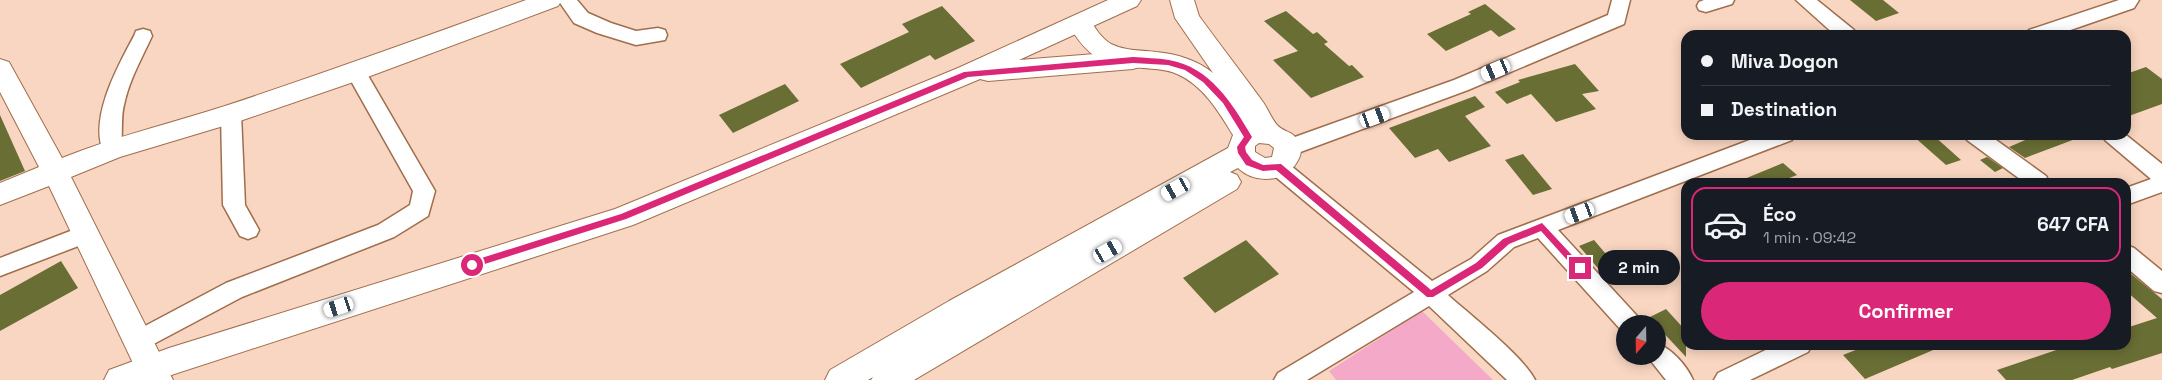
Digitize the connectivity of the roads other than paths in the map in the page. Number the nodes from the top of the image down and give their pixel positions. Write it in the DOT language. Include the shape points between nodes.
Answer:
graph roads {
  1 [pos="550,0"];
  2 [pos="567,0"];
  3 [pos="1129,0"];
  4 [pos="1182,0"];
  5 [pos="1621,0"];
  6 [pos="1725,0"];
  7 [pos="1804,0"];
  8 [pos="2130,0"];
  9 [pos="1706,6"];
  10 [pos="1080,24"];
  11 [pos="1841,30"];
  12 [pos="2051,30"];
  13 [pos="658,35"];
  14 [pos="143,36"];
  15 [pos="1133,60"];
  16 [pos="0,68"];
  17 [pos="356,72"];
  18 [pos="967,74"];
  19 [pos="231,114"];
  20 [pos="1772,140"];
  21 [pos="1981,140"];
  22 [pos="2118,140"];
  23 [pos="112,149"];
  24 [pos="1263,150"];
  25 [pos="55,171"];
  26 [pos="2162,176"];
  27 [pos="2033,178"];
  28 [pos="2162,183"];
  29 [pos="0,194"];
  30 [pos="2131,195"];
  31 [pos="1542,227"];
  32 [pos="248,230"];
  33 [pos="86,234"];
  34 [pos="2131,258"];
  35 [pos="0,267"];
  36 [pos="2162,284"];
  37 [pos="1430,294"];
  38 [pos="1622,315"];
  39 [pos="968,319"];
  40 [pos="138,341"];
  41 [pos="1789,350"];
  42 [pos="1666,363"];
  43 [pos="154,374"];
  44 [pos="120,380"];
  45 [pos="842,380"];
  46 [pos="887,380"];
  47 [pos="1286,380"];
  48 [pos="1523,380"];
  49 [pos="1681,380"];
  50 [pos="1726,380"];
  1 -- 17 [label="main road"];
  2 -- 13 [label="street" via="581,18 604,28 636,38"];
  3 -- 10 [label="main road"];
  4 -- 24 [label="main road" via="1187,18 1256,111"];
  5 -- 24 [label="street" via="1617,18 1461,85"];
  6 -- 9 [label="street"];
  7 -- 11 [label="street"];
  8 -- 12 [label="street" via="2127,4"];
  10 -- 15 [label="main road" via="1093,45"];
  10 -- 18 [label="main road"];
  14 -- 23 [label="street" via="116,95 110,117"];
  15 -- 18 [label="main road"];
  15 -- 24 [label="main road" via="1168,62 1187,68 1205,80"];
  16 -- 25 [label="main road"];
  17 -- 19 [label="main road"];
  17 -- 40 [label="street" via="424,191 420,210 386,231 234,290"];
  18 -- 43 [label="main road" via="623,216"];
  19 -- 23 [label="main road"];
  19 -- 32 [label="street" via="234,205"];
  20 -- 31 [label="street"];
  21 -- 27 [label="street"];
  22 -- 26 [label="street"];
  23 -- 25 [label="main road"];
  24 -- 37 [label="street"];
  24 -- 39 [label="main road"];
  25 -- 29 [label="main road"];
  25 -- 33 [label="main road"];
  28 -- 30 [label="street"];
  31 -- 37 [label="street" via="1506,241 1479,266"];
  31 -- 38 [label="street"];
  33 -- 35 [label="street"];
  33 -- 40 [label="main road"];
  34 -- 36 [label="street"];
  37 -- 47 [label="street"];
  37 -- 48 [label="street"];
  39 -- 45 [label="main road"];
  39 -- 46 [label="main road"];
  40 -- 43 [label="main road"];
  41 -- 50 [label="street"];
  42 -- 49 [label="street"];
  43 -- 44 [label="main road"];
}
